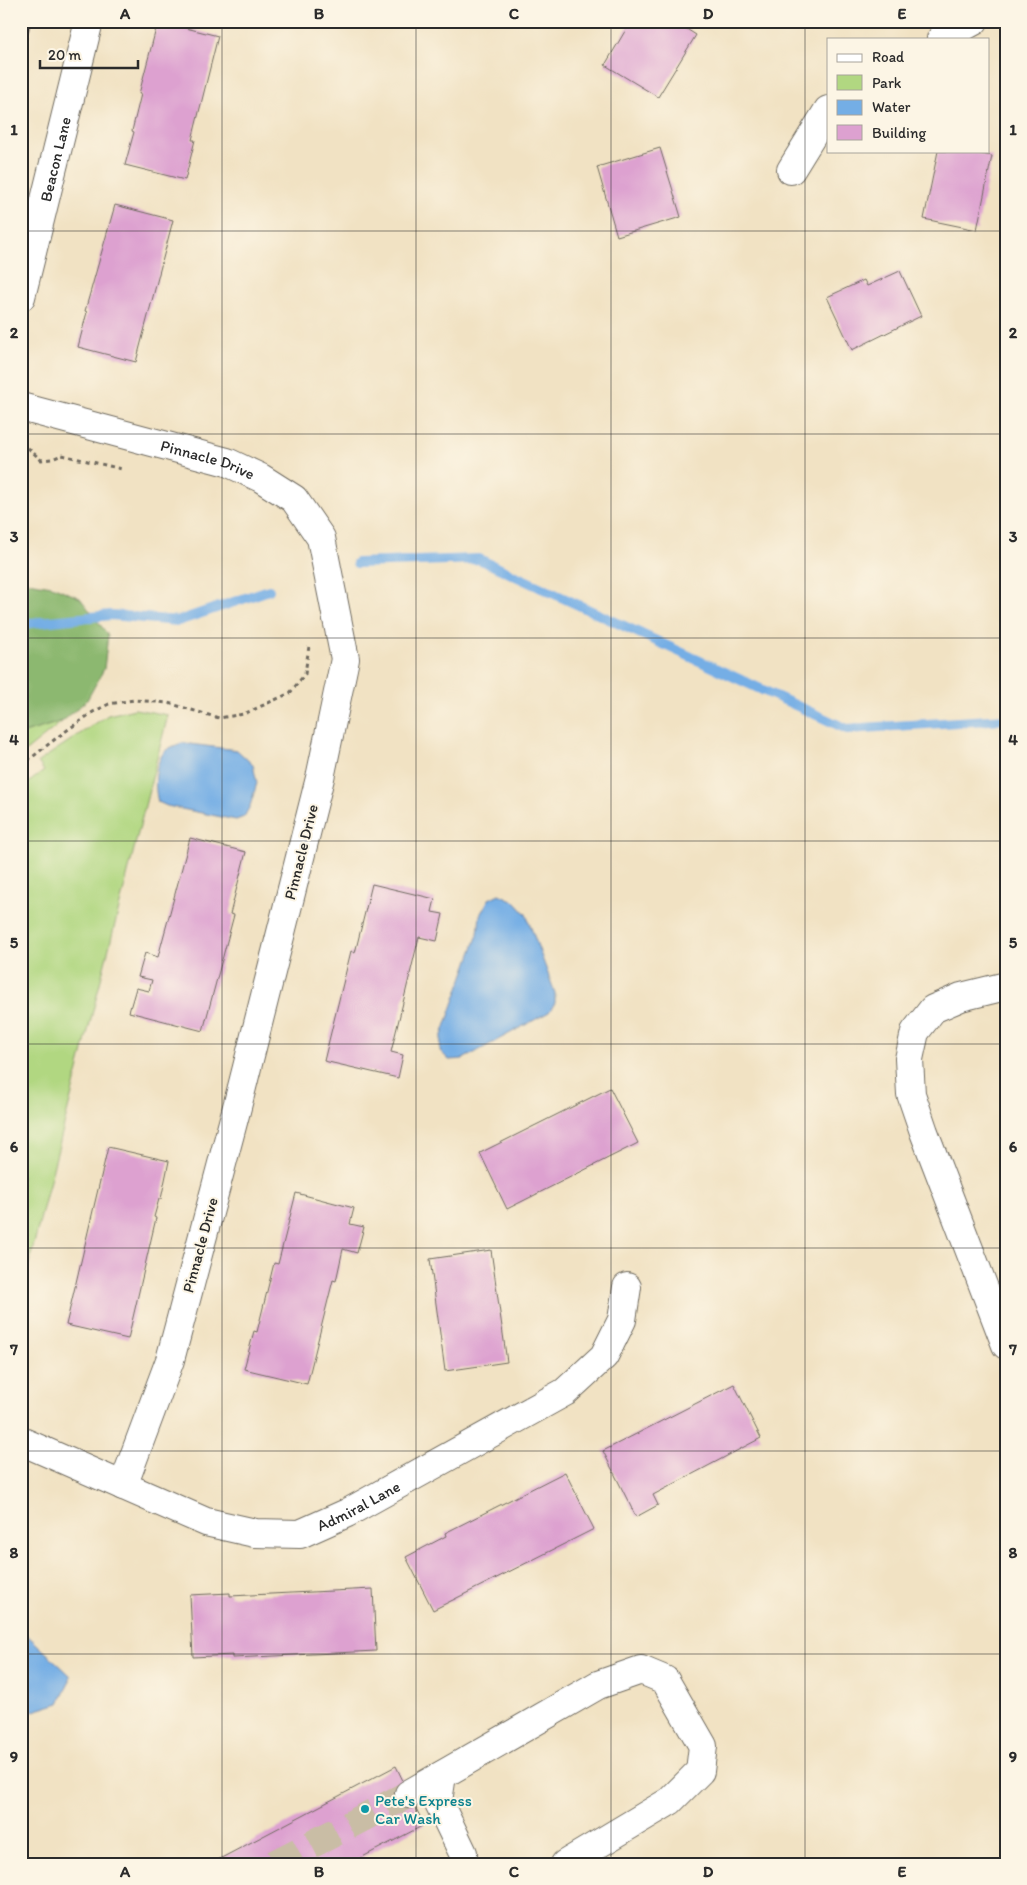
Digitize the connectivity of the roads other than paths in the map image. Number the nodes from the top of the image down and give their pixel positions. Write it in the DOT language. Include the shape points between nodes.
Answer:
graph roads {
  1 [pos="89,21"];
  2 [pos="974,21"];
  3 [pos="942,38"];
  4 [pos="827,112"];
  5 [pos="791,170"];
  6 [pos="21,297"];
  7 [pos="21,407"];
  8 [pos="1006,986"];
  9 [pos="627,1287"];
  10 [pos="1006,1345"];
  11 [pos="21,1441"];
  12 [pos="123,1486"];
  13 [pos="442,1775"];
  14 [pos="409,1794"];
  15 [pos="463,1853"];
  16 [pos="565,1864"];
  1 -- 6 [label="street, Beacon Lane"];
  2 -- 3 [label="street"];
  4 -- 5 [label="street"];
  7 -- 12 [label="street, Pinnacle Drive" via="227,462 294,499 321,538 345,659 318,788 170,1360"];
  8 -- 10 [label="street" via="961,997 934,1009 915,1032 908,1059 911,1094 924,1132"];
  9 -- 12 [label="street, Admiral Lane" via="622,1320 604,1356 565,1392 347,1513 300,1534 255,1533 206,1522"];
  11 -- 12 [label="street, Admiral Lane"];
  13 -- 14 [label="street"];
  13 -- 15 [label="street" via="438,1801"];
  13 -- 16 [label="street" via="598,1685 641,1670 665,1680 703,1746 700,1770 670,1801"];
}
